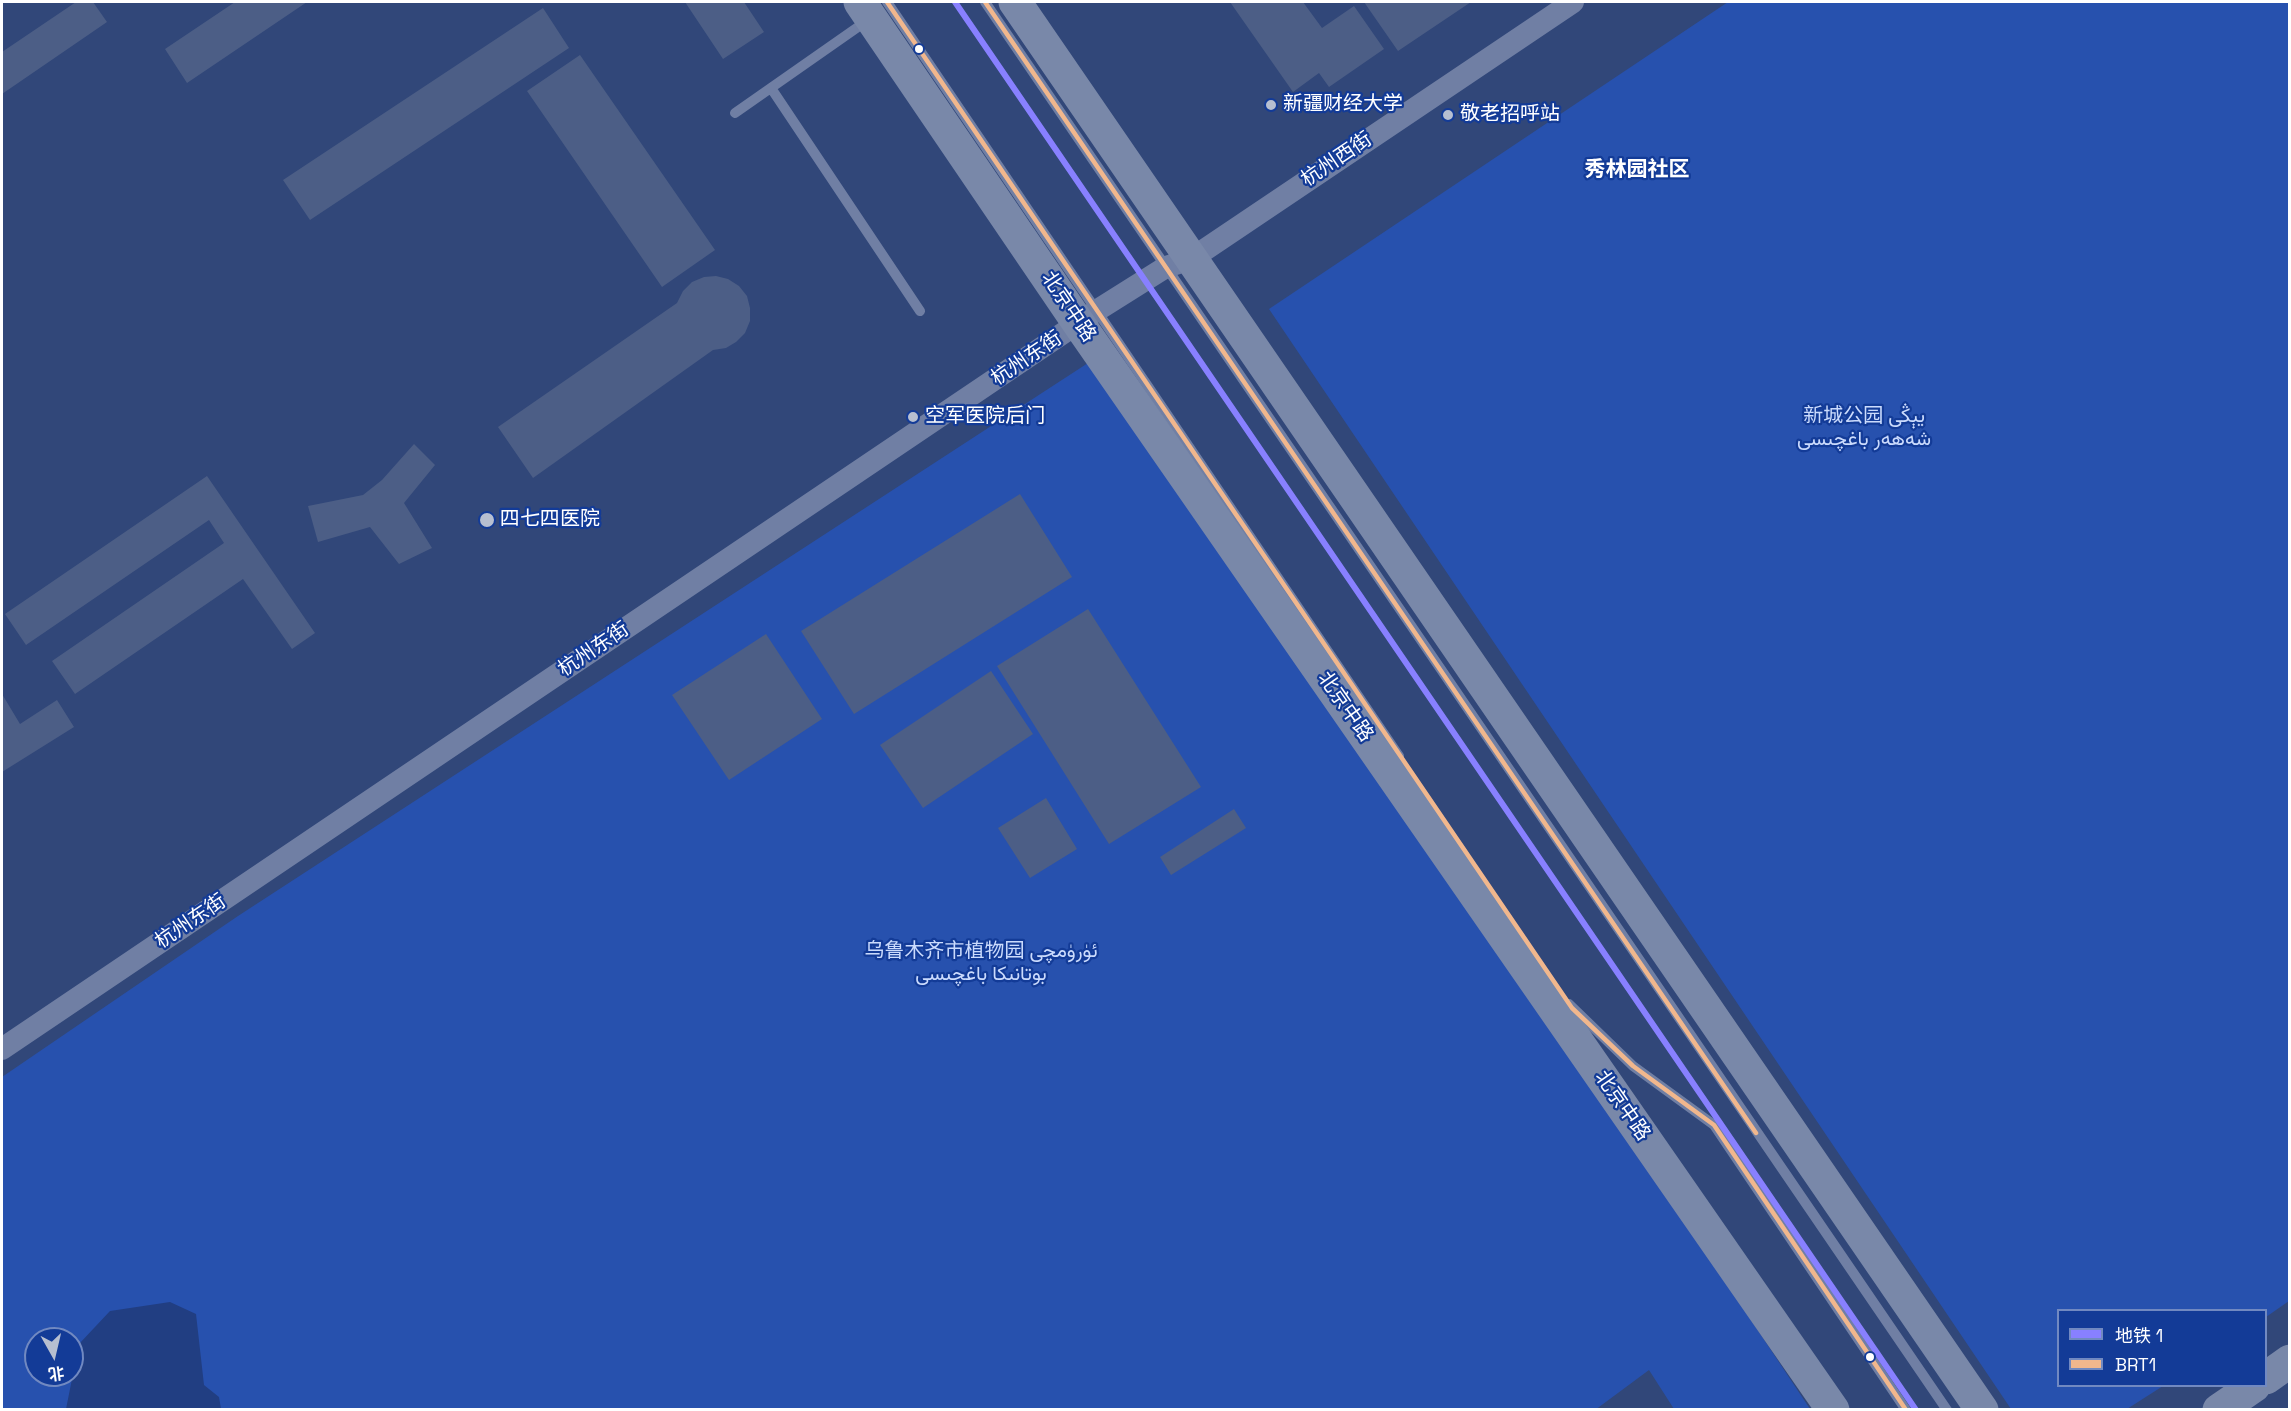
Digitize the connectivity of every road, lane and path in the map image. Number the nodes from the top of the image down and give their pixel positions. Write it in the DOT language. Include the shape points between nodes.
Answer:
graph roads {
  1 [pos="985,2"];
  2 [pos="1015,2"];
  3 [pos="1574,2"];
  4 [pos="873,7"];
  5 [pos="771,88"];
  6 [pos="735,113"];
  7 [pos="1178,263"];
  8 [pos="920,311"];
  9 [pos="1088,318"];
  10 [pos="2,1049"];
  11 [pos="2289,1361"];
  12 [pos="2267,1377"];
  13 [pos="2253,1387"];
  14 [pos="1833,1410"];
  15 [pos="1906,1410"];
  16 [pos="1947,1410"];
  17 [pos="1982,1410"];
  18 [pos="2219,1410"];
  1 -- 7 [label="lane"];
  2 -- 7 [label="main road"];
  3 -- 7 [label="street, 杭州西街"];
  4 -- 5 [label="lane"];
  4 -- 9 [label="main road, 北京中路"];
  5 -- 6 [label="lane"];
  5 -- 8 [label="lane"];
  7 -- 9 [label="street, 杭州东街"];
  7 -- 16 [label="lane"];
  7 -- 17 [label="main road"];
  9 -- 10 [label="street, 杭州东街"];
  9 -- 14 [label="main road, 北京中路"];
  9 -- 15 [label="lane" via="1572,1008 1633,1066 1714,1125"];
  11 -- 12 [label="main road"];
  13 -- 18 [label="main road"];
}
